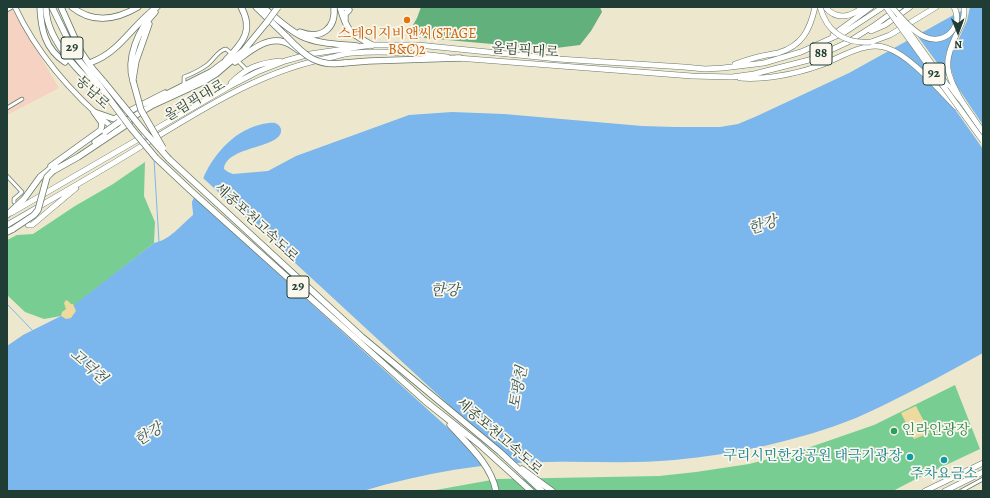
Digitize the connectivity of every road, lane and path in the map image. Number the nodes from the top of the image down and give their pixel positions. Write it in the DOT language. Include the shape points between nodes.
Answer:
graph roads {
  1 [pos="12,7"];
  2 [pos="15,7"];
  3 [pos="61,7"];
  4 [pos="72,7"];
  5 [pos="138,7"];
  6 [pos="157,7"];
  7 [pos="160,7"];
  8 [pos="241,7"];
  9 [pos="256,7"];
  10 [pos="263,7"];
  11 [pos="275,7"];
  12 [pos="278,7"];
  13 [pos="334,7"];
  14 [pos="340,7"];
  15 [pos="345,7"];
  16 [pos="814,7"];
  17 [pos="820,7"];
  18 [pos="825,7"];
  19 [pos="863,7"];
  20 [pos="871,7"];
  21 [pos="882,7"];
  22 [pos="886,7"];
  23 [pos="892,7"];
  24 [pos="900,7"];
  25 [pos="910,7"];
  26 [pos="936,7"];
  27 [pos="954,7"];
  28 [pos="964,7"];
  29 [pos="968,7"];
  30 [pos="46,8"];
  31 [pos="7,10"];
  32 [pos="965,16"];
  33 [pos="266,21"];
  34 [pos="345,24"];
  35 [pos="288,28"];
  36 [pos="286,39"];
  37 [pos="826,41"];
  38 [pos="848,42"];
  39 [pos="372,45"];
  40 [pos="357,46"];
  41 [pos="460,58"];
  42 [pos="226,60"];
  43 [pos="285,61"];
  44 [pos="65,62"];
  45 [pos="92,62"];
  46 [pos="723,68"];
  47 [pos="247,70"];
  48 [pos="216,74"];
  49 [pos="732,77"];
  50 [pos="99,85"];
  51 [pos="184,85"];
  52 [pos="226,88"];
  53 [pos="179,90"];
  54 [pos="22,99"];
  55 [pos="960,100"];
  56 [pos="7,108"];
  57 [pos="94,112"];
  58 [pos="961,112"];
  59 [pos="118,131"];
  60 [pos="983,132"];
  61 [pos="983,141"];
  62 [pos="169,159"];
  63 [pos="52,168"];
  64 [pos="7,176"];
  65 [pos="89,178"];
  66 [pos="14,202"];
  67 [pos="7,215"];
  68 [pos="26,222"];
  69 [pos="7,225"];
  70 [pos="7,232"];
  71 [pos="446,407"];
  72 [pos="442,415"];
  73 [pos="983,462"];
  74 [pos="983,472"];
  75 [pos="983,479"];
  76 [pos="960,490"];
  77 [pos="496,491"];
  78 [pos="531,491"];
  79 [pos="542,491"];
  80 [pos="552,491"];
  81 [pos="925,491"];
  82 [pos="945,491"];
  1 -- 31 [label="street"];
  2 -- 57 [label="main road, 동남로" via="60,77"];
  3 -- 50 [label="highway, 세종포천고속도로 / 29"];
  4 -- 5 [label="highway" via="86,16 104,19 120,16"];
  6 -- 45 [label="highway" via="113,50"];
  7 -- 62 [label="highway, bridge" via="141,31 130,71 141,110"];
  8 -- 42 [label="highway" via="246,17 245,36"];
  9 -- 36 [label="highway"];
  10 -- 35 [label="highway"];
  11 -- 33 [label="highway, bridge"];
  12 -- 33 [label="highway, bridge"];
  13 -- 35 [label="highway" via="333,23 324,32 312,35"];
  14 -- 34 [label="highway"];
  15 -- 34 [label="highway" via="349,10 345,14"];
  16 -- 46 [label="main road" via="808,30 788,49"];
  17 -- 26 [label="main road, bridge" via="823,17 833,30 852,41 863,42 890,35"];
  18 -- 19 [label="main road" via="837,16 845,17"];
  20 -- 37 [label="main road"];
  21 -- 37 [label="main road, 올림픽대로 / 88" via="845,32"];
  22 -- 58 [label="main road, 92, bridge"];
  23 -- 27 [label="main road, bridge" via="919,34 939,40 955,29 957,17"];
  23 -- 55 [label="main road, bridge"];
  24 -- 38 [label="main road, 올림픽대로 / 88"];
  25 -- 38 [label="main road" via="885,25"];
  28 -- 32 [label="main road"];
  29 -- 32 [label="main road"];
  30 -- 44 [label="highway" via="41,25 45,38 55,55"];
  30 -- 50 [label="highway, 세종포천고속도로 / 29" via="77,58"];
  30 -- 50 [label="highway" via="48,23 68,58"];
  32 -- 55 [label="main road" via="947,59 952,83"];
  33 -- 42 [label="highway"];
  33 -- 48 [label="highway" via="244,50"];
  34 -- 39 [label="highway" via="354,35"];
  35 -- 40 [label="highway" via="311,40"];
  36 -- 41 [label="highway, bridge" via="312,59 335,64"];
  36 -- 48 [label="highway" via="262,44"];
  37 -- 46 [label="main road, 올림픽대로 / 88" via="801,52 764,63"];
  38 -- 49 [label="main road, 올림픽대로 / 88" via="809,60"];
  39 -- 40 [label="main road, 올림픽대로 / 88"];
  39 -- 46 [label="main road, 올림픽대로 / 88" via="418,45 558,59"];
  40 -- 43 [label="main road, 올림픽대로 / 88"];
  41 -- 49 [label="main road, 올림픽대로 / 88"];
  41 -- 65 [label="main road, 올림픽대로 / 88" via="415,53 353,53 289,68 235,91"];
  42 -- 51 [label="highway" via="210,72"];
  43 -- 47 [label="main road" via="267,62"];
  43 -- 52 [label="main road, 올림픽대로 / 88"];
  47 -- 51 [label="street" via="230,52 223,49 209,64 184,77"];
  47 -- 52 [label="main road"];
  48 -- 53 [label="highway" via="203,82"];
  49 -- 58 [label="main road, bridge" via="765,78 827,63 861,48 887,48 907,58"];
  50 -- 62 [label="highway, 세종포천고속도로 / 29, bridge"];
  50 -- 72 [label="highway, 세종포천고속도로 / 29, bridge" via="142,142 185,186"];
  51 -- 53 [label="highway"];
  52 -- 67 [label="main road, 올림픽대로 / 88"];
  53 -- 57 [label="highway" via="160,96 117,119 110,119"];
  53 -- 59 [label="highway"];
  53 -- 63 [label="highway, bridge" via="120,123"];
  54 -- 56 [label="street"];
  55 -- 60 [label="main road"];
  57 -- 59 [label="main road, 동남로"];
  57 -- 63 [label="highway" via="102,123 101,130"];
  58 -- 61 [label="main road, 92, bridge"];
  59 -- 63 [label="highway" via="78,157"];
  62 -- 71 [label="highway, 세종포천고속도로 / 29" via="328,306"];
  63 -- 67 [label="highway" via="40,177 24,199"];
  63 -- 70 [label="highway, bridge" via="44,183 38,210"];
  64 -- 66 [label="street" via="22,192"];
  65 -- 68 [label="main road" via="33,224 30,226"];
  65 -- 69 [label="main road, 올림픽대로 / 88"];
  71 -- 79 [label="highway, 세종포천고속도로 / 29"];
  71 -- 80 [label="highway"];
  72 -- 77 [label="highway" via="486,467"];
  72 -- 78 [label="highway, 세종포천고속도로 / 29"];
  73 -- 81 [label="main road"];
  74 -- 82 [label="main road"];
  75 -- 76 [label="street"];
}
